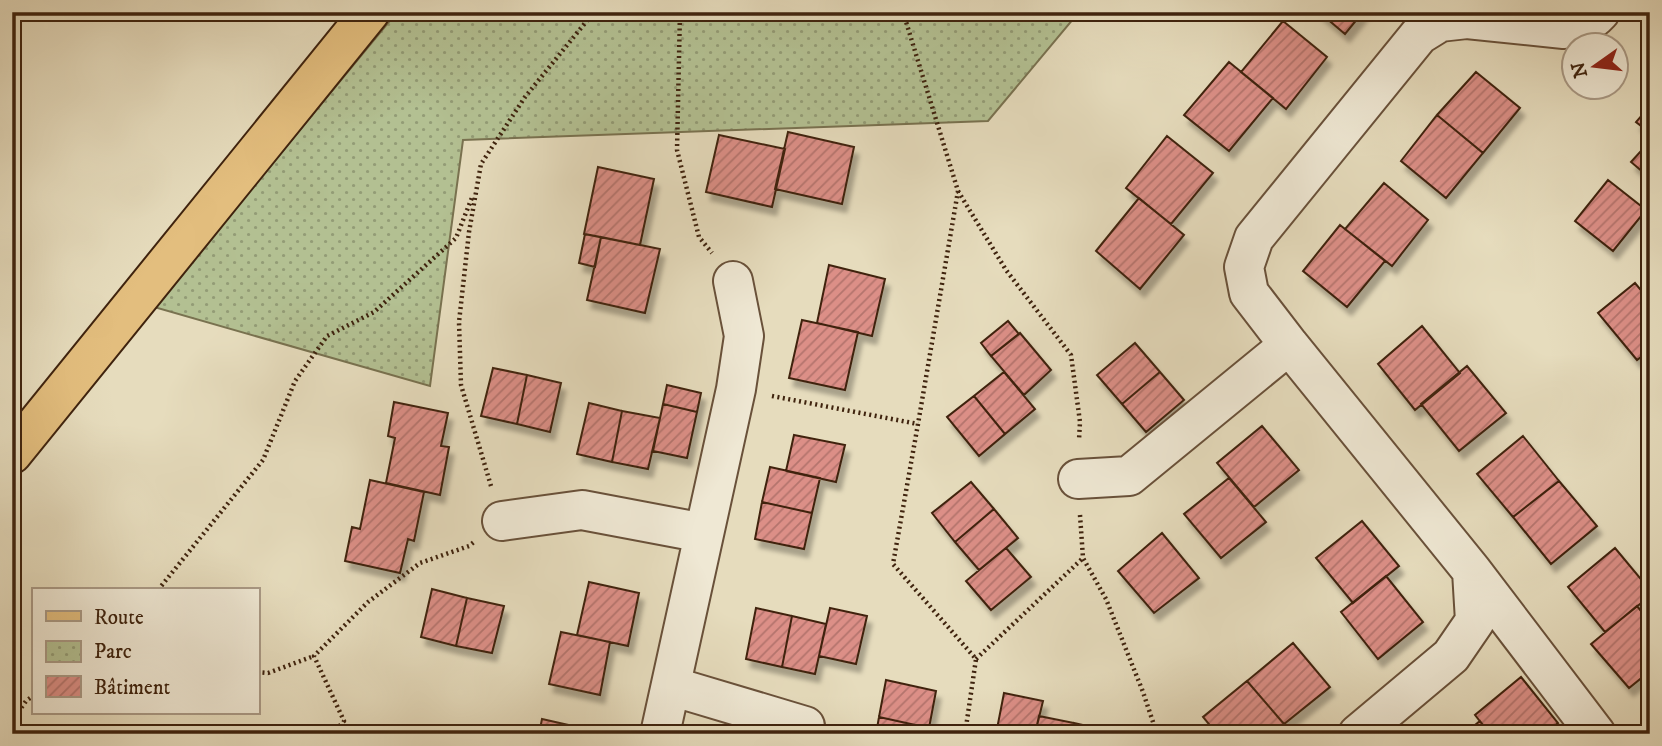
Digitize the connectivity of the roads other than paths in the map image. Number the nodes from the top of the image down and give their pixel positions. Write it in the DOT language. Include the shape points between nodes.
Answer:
graph roads {
  1 [pos="370,12"];
  2 [pos="1600,12"];
  3 [pos="733,281"];
  4 [pos="1289,345"];
  5 [pos="12,454"];
  6 [pos="1077,479"];
  7 [pos="502,521"];
  8 [pos="704,533"];
  9 [pos="1472,571"];
  10 [pos="671,686"];
  11 [pos="660,734"];
  12 [pos="804,734"];
  13 [pos="1358,734"];
  14 [pos="1596,734"];
  1 -- 5 [label="main road"];
  2 -- 4 [label="street" via="1564,29 1467,19 1440,22 1419,35 1254,238 1244,267 1249,293"];
  3 -- 8 [label="street" via="744,336"];
  4 -- 6 [label="street" via="1129,476"];
  4 -- 9 [label="street"];
  7 -- 8 [label="street" via="582,510"];
  8 -- 10 [label="street"];
  9 -- 13 [label="street" via="1475,621 1451,656"];
  9 -- 14 [label="street"];
  10 -- 11 [label="street"];
  10 -- 12 [label="street" via="805,726"];
}
